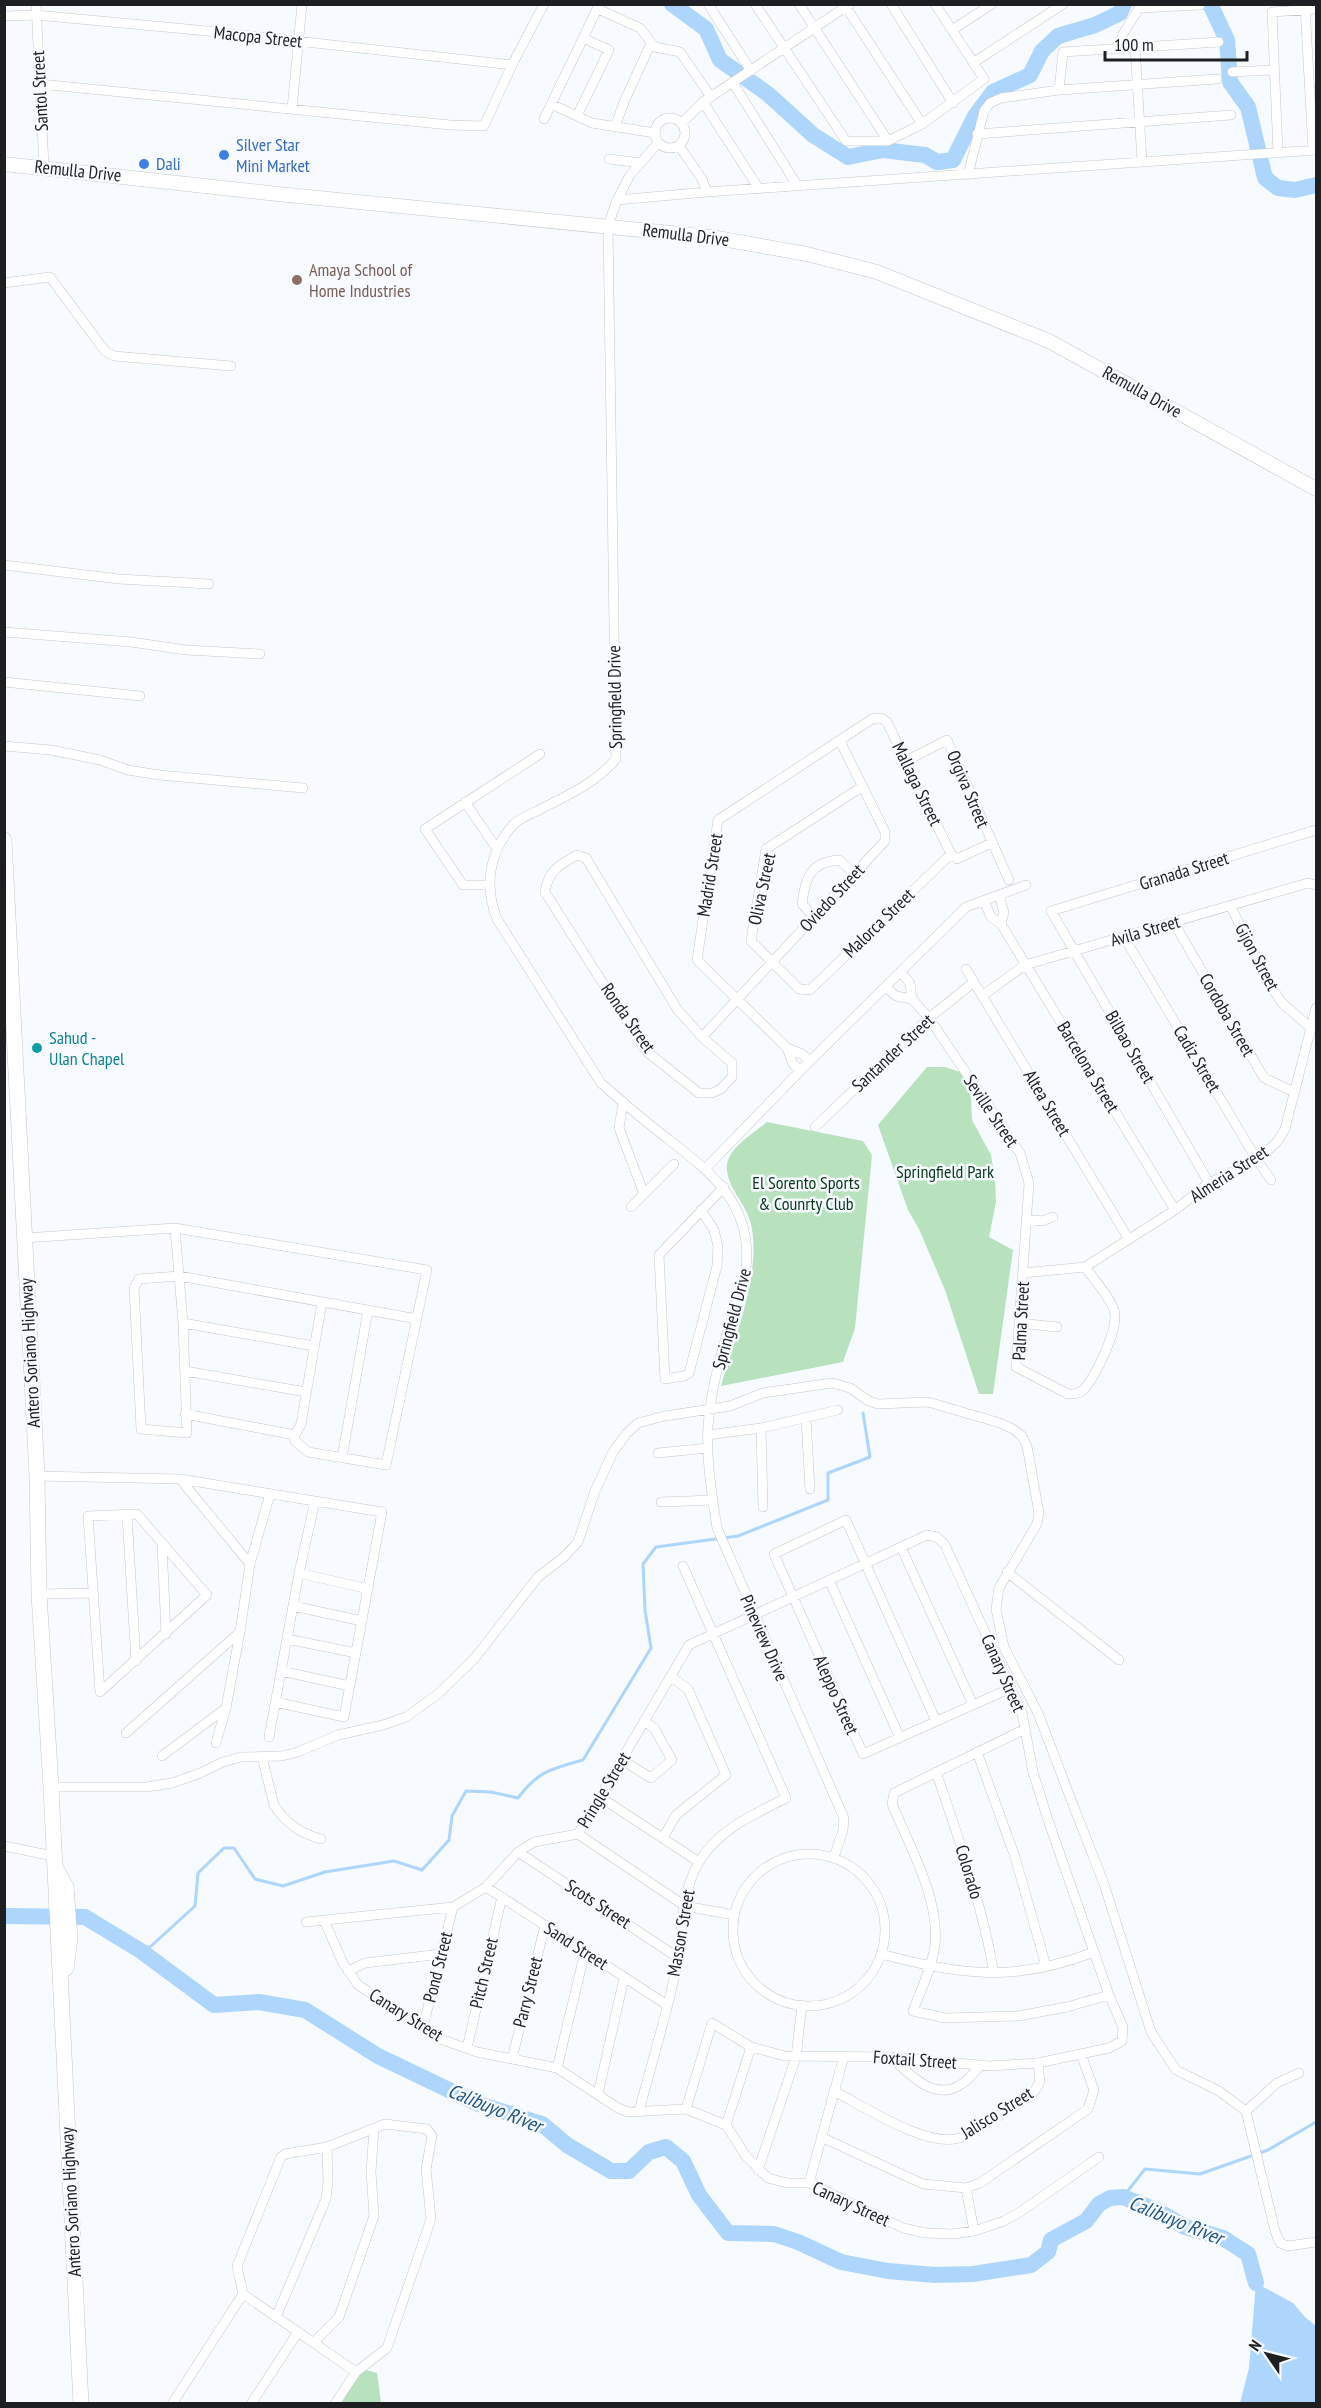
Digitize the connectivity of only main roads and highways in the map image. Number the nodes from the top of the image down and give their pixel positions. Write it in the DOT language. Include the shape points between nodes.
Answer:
graph roads {
  1 [pos="4,164"];
  2 [pos="1317,489"];
  3 [pos="4,840"];
  4 [pos="7,941"];
  5 [pos="81,2403"];
  1 -- 2 [label="main road, Remulla Drive" via="608,226 722,239 807,254 877,272 1049,341"];
  3 -- 4 [label="main road, Antero Soriano Highway"];
  4 -- 5 [label="main road, Antero Soriano Highway"];
}
